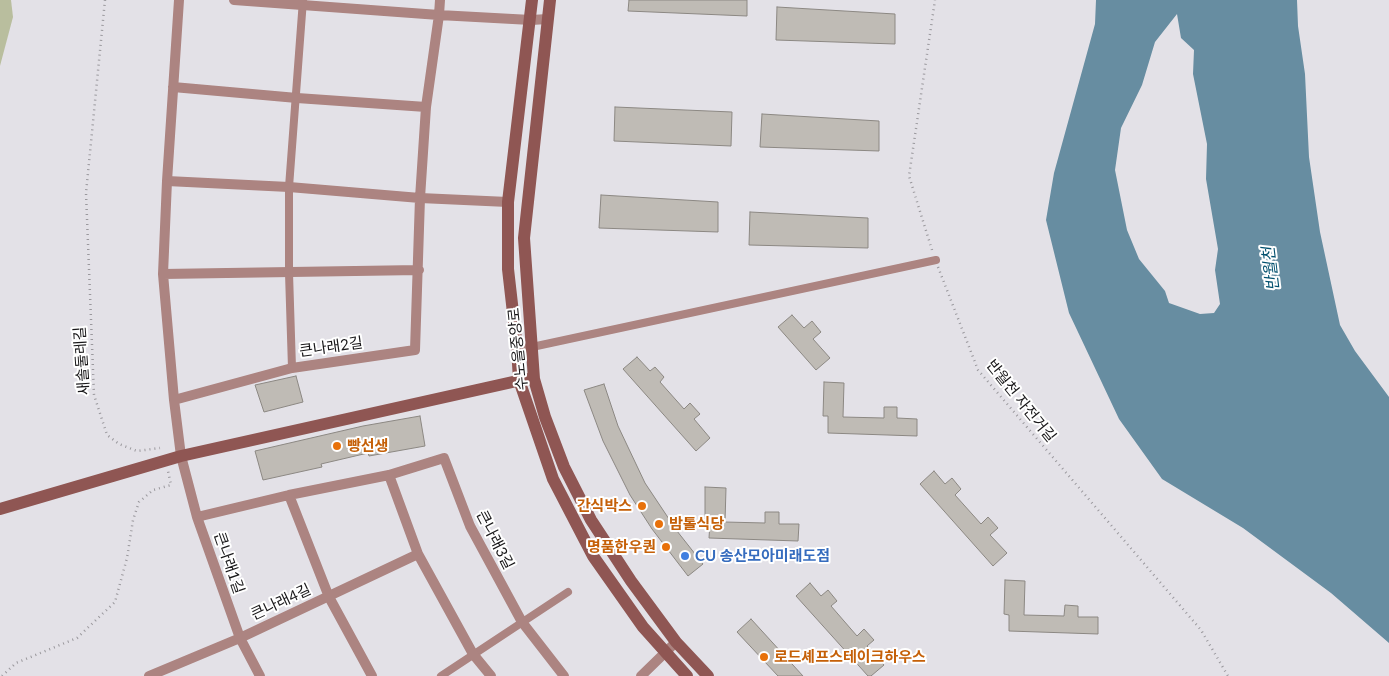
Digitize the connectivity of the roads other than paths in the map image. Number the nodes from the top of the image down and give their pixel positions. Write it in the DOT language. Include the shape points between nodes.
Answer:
graph roads {
  1 [pos="179,0"];
  2 [pos="234,0"];
  3 [pos="440,0"];
  4 [pos="532,0"];
  5 [pos="550,0"];
  6 [pos="303,3"];
  7 [pos="440,16"];
  8 [pos="548,19"];
  9 [pos="531,20"];
  10 [pos="173,87"];
  11 [pos="297,98"];
  12 [pos="426,107"];
  13 [pos="167,180"];
  14 [pos="289,188"];
  15 [pos="420,198"];
  16 [pos="508,202"];
  17 [pos="936,260"];
  18 [pos="419,270"];
  19 [pos="289,273"];
  20 [pos="163,274"];
  21 [pos="532,347"];
  22 [pos="517,348"];
  23 [pos="292,368"];
  24 [pos="534,379"];
  25 [pos="519,380"];
  26 [pos="174,400"];
  27 [pos="182,456"];
  28 [pos="389,475"];
  29 [pos="288,495"];
  30 [pos="0,509"];
  31 [pos="197,518"];
  32 [pos="418,554"];
  33 [pos="568,592"];
  34 [pos="329,597"];
  35 [pos="522,622"];
  36 [pos="240,638"];
  37 [pos="676,642"];
  38 [pos="666,652"];
  39 [pos="474,654"];
  40 [pos="152,675"];
  41 [pos="260,676"];
  42 [pos="372,676"];
  43 [pos="441,676"];
  44 [pos="491,676"];
  45 [pos="564,676"];
  46 [pos="640,676"];
  47 [pos="687,676"];
  48 [pos="708,676"];
  1 -- 10 [label="street"];
  2 -- 6 [label="street"];
  3 -- 7 [label="street, 큰나래2길"];
  4 -- 9 [label="main road, 수노을중앙로"];
  5 -- 8 [label="main road, 수노을중앙로"];
  6 -- 7 [label="street"];
  6 -- 11 [label="street"];
  7 -- 9 [label="street"];
  7 -- 12 [label="street, 큰나래2길"];
  8 -- 9 [label="street"];
  8 -- 21 [label="main road, 수노을중앙로" via="524,238"];
  9 -- 16 [label="main road, 수노을중앙로"];
  10 -- 11 [label="street"];
  10 -- 13 [label="street"];
  11 -- 12 [label="street"];
  11 -- 14 [label="street"];
  12 -- 15 [label="street, 큰나래2길"];
  13 -- 14 [label="street"];
  13 -- 20 [label="street"];
  14 -- 15 [label="street"];
  14 -- 19 [label="street"];
  15 -- 16 [label="street"];
  15 -- 18 [label="street, 큰나래2길"];
  16 -- 22 [label="main road, 수노을중앙로" via="508,269"];
  17 -- 21 [label="street"];
  18 -- 19 [label="street"];
  18 -- 23 [label="street, 큰나래2길" via="416,350"];
  19 -- 20 [label="street"];
  19 -- 23 [label="street"];
  20 -- 26 [label="street"];
  21 -- 22 [label="street"];
  21 -- 24 [label="main road, 수노을중앙로"];
  22 -- 25 [label="main road, 수노을중앙로"];
  23 -- 26 [label="street, 큰나래2길"];
  24 -- 25 [label="main road"];
  24 -- 37 [label="main road, 수노을중앙로" via="564,468 591,520 631,582"];
  25 -- 27 [label="main road"];
  25 -- 38 [label="main road, 수노을중앙로" via="553,479 593,556 643,627"];
  26 -- 27 [label="street"];
  27 -- 30 [label="main road"];
  27 -- 31 [label="street, 큰나래1길"];
  28 -- 29 [label="street, 큰나래3길"];
  28 -- 32 [label="street"];
  28 -- 35 [label="street, 큰나래3길" via="444,458 470,526"];
  29 -- 31 [label="street, 큰나래3길"];
  29 -- 34 [label="street"];
  31 -- 36 [label="street, 큰나래1길"];
  32 -- 34 [label="street, 큰나래4길"];
  32 -- 39 [label="street"];
  33 -- 35 [label="street"];
  34 -- 36 [label="street, 큰나래4길"];
  34 -- 42 [label="street"];
  35 -- 39 [label="street"];
  35 -- 45 [label="street, 큰나래3길"];
  36 -- 40 [label="street, 큰나래4길"];
  36 -- 41 [label="street, 큰나래1길"];
  37 -- 38 [label="street"];
  37 -- 48 [label="main road, 수노을중앙로"];
  38 -- 46 [label="street"];
  38 -- 47 [label="main road, 수노을중앙로"];
  39 -- 43 [label="street"];
  39 -- 44 [label="street"];
}
